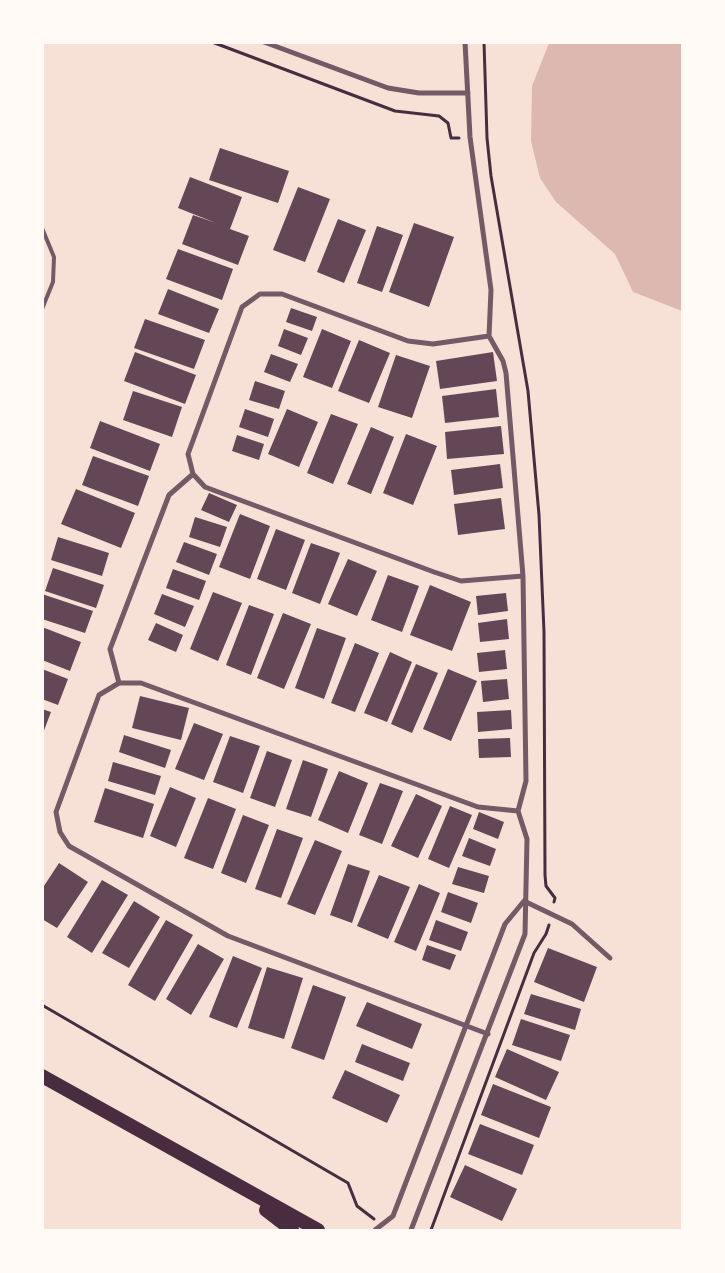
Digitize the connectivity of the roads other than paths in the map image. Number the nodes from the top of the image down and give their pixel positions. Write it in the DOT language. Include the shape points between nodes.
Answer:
graph roads {
  1 [pos="264,42"];
  2 [pos="465,42"];
  3 [pos="468,92"];
  4 [pos="42,228"];
  5 [pos="42,309"];
  6 [pos="488,336"];
  7 [pos="193,474"];
  8 [pos="523,576"];
  9 [pos="120,683"];
  10 [pos="518,811"];
  11 [pos="524,901"];
  12 [pos="610,958"];
  13 [pos="466,1027"];
  14 [pos="488,1034"];
  15 [pos="42,1076"];
  16 [pos="229,1182"];
  17 [pos="292,1230"];
  18 [pos="318,1230"];
  19 [pos="375,1230"];
  20 [pos="411,1230"];
  1 -- 3 [label="street" via="388,88 419,93"];
  2 -- 3 [label="street"];
  3 -- 6 [label="street" via="470,137 491,290"];
  4 -- 5 [label="lane" via="54,257 54,282"];
  6 -- 7 [label="street" via="433,344 408,341 282,294 260,294 242,308 188,454"];
  6 -- 8 [label="street" via="503,360 506,373"];
  7 -- 8 [label="street" via="205,486 434,572 461,580"];
  7 -- 9 [label="street" via="169,495 110,649"];
  8 -- 10 [label="street" via="526,781"];
  9 -- 10 [label="street" via="141,683 478,808"];
  9 -- 13 [label="street" via="98,695 56,812 60,832 69,846 228,936"];
  10 -- 11 [label="street" via="526,839"];
  11 -- 12 [label="street" via="572,924"];
  11 -- 13 [label="street" via="505,924"];
  11 -- 14 [label="street" via="525,934"];
  13 -- 14 [label="street"];
  13 -- 19 [label="street" via="393,1216"];
  14 -- 20 [label="street"];
  15 -- 16 [label="highway"];
  16 -- 17 [label="highway"];
  16 -- 18 [label="highway"];
}
